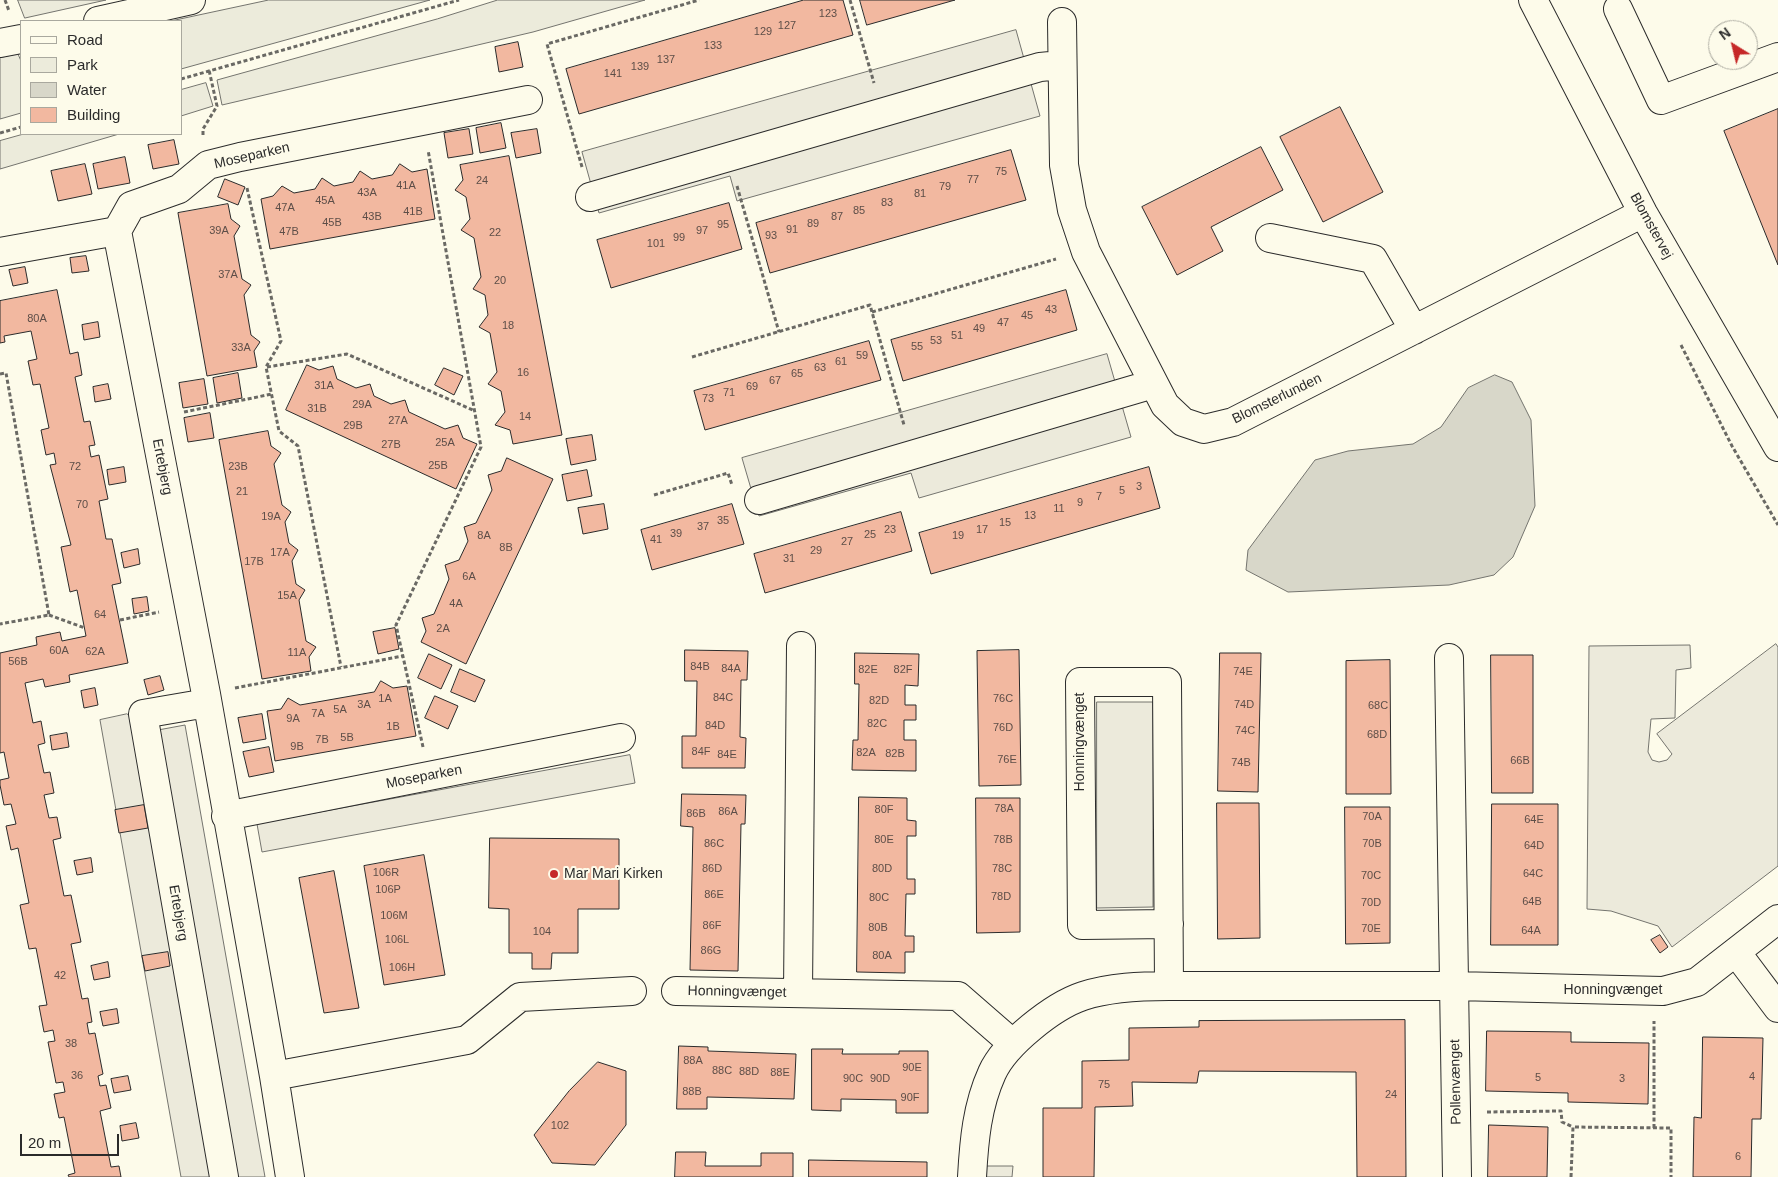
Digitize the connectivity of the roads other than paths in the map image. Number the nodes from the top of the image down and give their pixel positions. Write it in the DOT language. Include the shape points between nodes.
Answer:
graph roads {
  1 [pos="191,0"];
  2 [pos="1533,0"];
  3 [pos="1618,9"];
  4 [pos="102,20"];
  5 [pos="1062,22"];
  6 [pos="20,39"];
  7 [pos="0,44"];
  8 [pos="1778,57"];
  9 [pos="1061,65"];
  10 [pos="528,100"];
  11 [pos="590,196"];
  12 [pos="1643,213"];
  13 [pos="117,231"];
  14 [pos="1270,238"];
  15 [pos="0,252"];
  16 [pos="1414,330"];
  17 [pos="1153,384"];
  18 [pos="1778,447"];
  19 [pos="759,500"];
  20 [pos="801,646"];
  21 [pos="1450,658"];
  22 [pos="206,698"];
  23 [pos="621,738"];
  24 [pos="226,816"];
  25 [pos="1778,919"];
  26 [pos="1169,924"];
  27 [pos="1736,952"];
  28 [pos="1169,986"];
  29 [pos="1455,986"];
  30 [pos="632,991"];
  31 [pos="676,991"];
  32 [pos="798,993"];
  33 [pos="1778,1007"];
  34 [pos="1012,1044"];
  35 [pos="274,1076"];
  36 [pos="224,1177"];
  37 [pos="290,1177"];
  38 [pos="972,1177"];
  39 [pos="1457,1177"];
  1 -- 4 [label="street"];
  2 -- 12 [label="street, Blomstervej"];
  3 -- 8 [label="street" via="1661,100"];
  5 -- 9 [label="street, Blomsterlunden"];
  6 -- 7 [label="street"];
  9 -- 11 [label="street" via="1040,66"];
  9 -- 17 [label="street, Blomsterlunden" via="1064,165 1072,210 1085,251"];
  10 -- 13 [label="street, Moseparken" via="208,165 179,189 131,206"];
  12 -- 16 [label="street, Blomsterlunden"];
  12 -- 18 [label="street, Blomstervej"];
  13 -- 15 [label="street"];
  13 -- 22 [label="street, Ertebjerg"];
  14 -- 16 [label="street" via="1373,259"];
  16 -- 17 [label="street, Blomsterlunden" via="1233,422 1204,429 1183,422 1165,406"];
  17 -- 19 [label="street"];
  20 -- 32 [label="street, Honningvænget"];
  21 -- 29 [label="street"];
  22 -- 24 [label="street, Ertebjerg"];
  22 -- 36 [label="street, Ertebjerg" via="143,714"];
  23 -- 24 [label="street, Moseparken"];
  24 -- 35 [label="street, Ertebjerg"];
  25 -- 27 [label="street, Honningvænget"];
  26 -- 26 [label="street, Honningvænget" via="1082,925 1080,682 1167,682"];
  26 -- 28 [label="street, Honningvænget"];
  27 -- 29 [label="street, Honningvænget" via="1697,982 1663,992"];
  27 -- 33 [label="street"];
  28 -- 29 [label="street, Honningvænget"];
  28 -- 34 [label="street, Honningvænget" via="1134,986 1082,996 1046,1016"];
  29 -- 39 [label="street, Pollenvænget"];
  30 -- 35 [label="street" via="520,997 467,1040"];
  31 -- 32 [label="street, Honningvænget"];
  32 -- 34 [label="street, Honningvænget" via="958,996"];
  34 -- 38 [label="street, Honningvænget" via="992,1072 978,1117"];
  35 -- 37 [label="street, Ertebjerg"];
}
